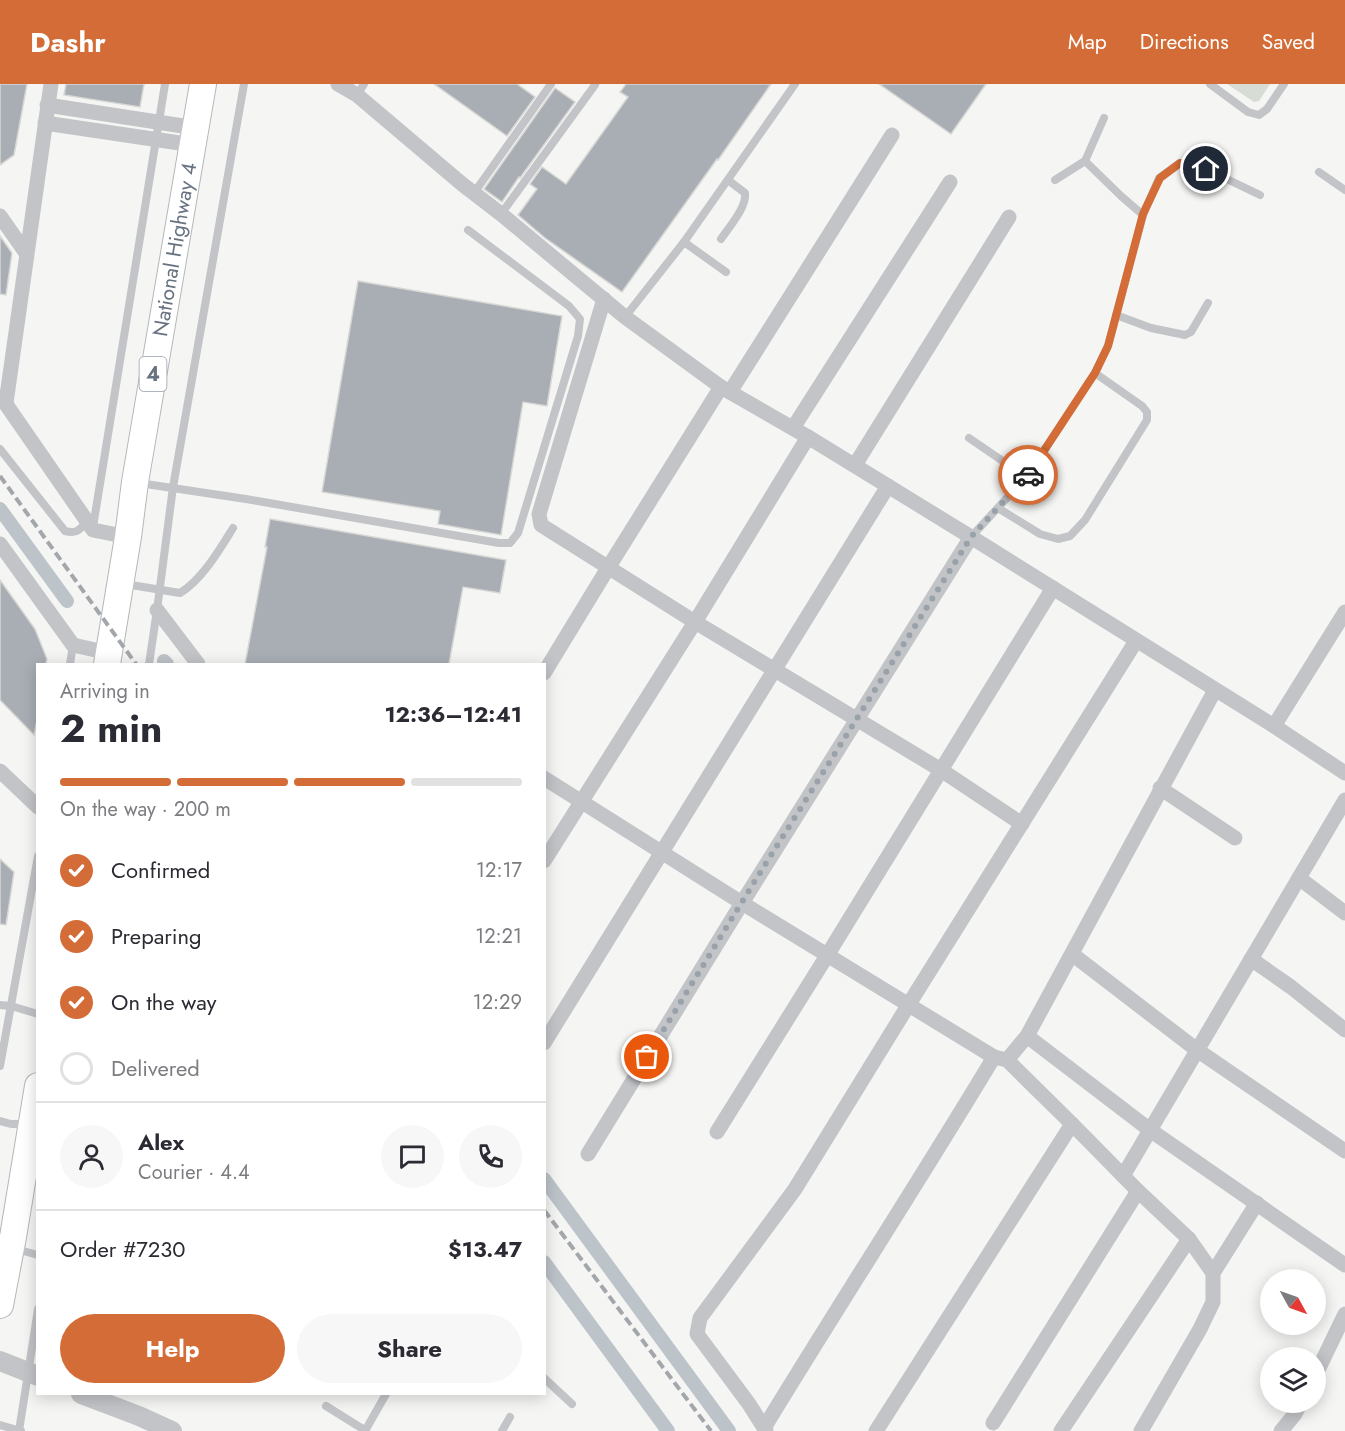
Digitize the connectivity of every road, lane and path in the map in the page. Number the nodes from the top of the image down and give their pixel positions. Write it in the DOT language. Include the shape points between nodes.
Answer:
graph roads {
  1 [pos="51,84"];
  2 [pos="165,84"];
  3 [pos="203,84"];
  4 [pos="244,84"];
  5 [pos="338,84"];
  6 [pos="551,84"];
  7 [pos="795,84"];
  8 [pos="1210,84"];
  9 [pos="1284,84"];
  10 [pos="596,85"];
  11 [pos="360,89"];
  12 [pos="47,105"];
  13 [pos="1104,118"];
  14 [pos="159,122"];
  15 [pos="45,123"];
  16 [pos="892,135"];
  17 [pos="194,136"];
  18 [pos="155,140"];
  19 [pos="1085,161"];
  20 [pos="1319,172"];
  21 [pos="728,180"];
  22 [pos="1055,180"];
  23 [pos="950,182"];
  24 [pos="1345,190"];
  25 [pos="474,193"];
  26 [pos="1260,195"];
  27 [pos="501,214"];
  28 [pos="1143,214"];
  29 [pos="0,216"];
  30 [pos="1009,217"];
  31 [pos="468,230"];
  32 [pos="721,239"];
  33 [pos="684,242"];
  34 [pos="26,253"];
  35 [pos="726,272"];
  36 [pos="604,299"];
  37 [pos="1208,303"];
  38 [pos="1116,315"];
  39 [pos="625,317"];
  40 [pos="1095,373"];
  41 [pos="726,389"];
  42 [pos="3,399"];
  43 [pos="793,428"];
  44 [pos="808,437"];
  45 [pos="969,438"];
  46 [pos="0,449"];
  47 [pos="855,465"];
  48 [pos="1028,475"];
  49 [pos="135,482"];
  50 [pos="888,486"];
  51 [pos="173,487"];
  52 [pos="998,508"];
  53 [pos="90,526"];
  54 [pos="233,528"];
  55 [pos="128,537"];
  56 [pos="971,537"];
  57 [pos="0,544"];
  58 [pos="608,568"];
  59 [pos="120,583"];
  60 [pos="1053,588"];
  61 [pos="160,590"];
  62 [pos="157,610"];
  63 [pos="1345,612"];
  64 [pos="695,622"];
  65 [pos="1136,640"];
  66 [pos="73,645"];
  67 [pos="108,659"];
  68 [pos="70,663"];
  69 [pos="149,663"];
  70 [pos="197,663"];
  71 [pos="546,670"];
  72 [pos="775,670"];
  73 [pos="1215,690"];
  74 [pos="857,718"];
  75 [pos="1275,726"];
  76 [pos="941,770"];
  77 [pos="0,771"];
  78 [pos="1345,773"];
  79 [pos="546,779"];
  80 [pos="1160,788"];
  81 [pos="1345,800"];
  82 [pos="582,802"];
  83 [pos="36,805"];
  84 [pos="1022,824"];
  85 [pos="1235,838"];
  86 [pos="662,852"];
  87 [pos="546,858"];
  88 [pos="36,867"];
  89 [pos="1299,878"];
  90 [pos="742,903"];
  91 [pos="1345,913"];
  92 [pos="828,954"];
  93 [pos="1072,954"];
  94 [pos="1251,959"];
  95 [pos="909,1004"];
  96 [pos="0,1005"];
  97 [pos="11,1006"];
  98 [pos="36,1013"];
  99 [pos="1345,1029"];
  100 [pos="1027,1036"];
  101 [pos="546,1040"];
  102 [pos="1197,1050"];
  103 [pos="1001,1059"];
  104 [pos="0,1066"];
  105 [pos="36,1105"];
  106 [pos="0,1121"];
  107 [pos="34,1124"];
  108 [pos="1072,1124"];
  109 [pos="1150,1130"];
  110 [pos="717,1132"];
  111 [pos="1345,1150"];
  112 [pos="588,1154"];
  113 [pos="1123,1176"];
  114 [pos="1138,1191"];
  115 [pos="1257,1203"];
  116 [pos="8,1239"];
  117 [pos="1189,1239"];
  118 [pos="36,1254"];
  119 [pos="1345,1265"];
  120 [pos="1213,1273"];
  121 [pos="0,1305"];
  122 [pos="1345,1314"];
  123 [pos="36,1331"];
  124 [pos="1342,1331"];
  125 [pos="1326,1357"];
  126 [pos="0,1361"];
  127 [pos="32,1374"];
  128 [pos="546,1380"];
  129 [pos="84,1395"];
  130 [pos="385,1395"];
  131 [pos="572,1404"];
  132 [pos="326,1406"];
  133 [pos="1296,1413"];
  134 [pos="510,1417"];
  135 [pos="993,1423"];
  136 [pos="0,1425"];
  137 [pos="765,1430"];
  138 [pos="20,1431"];
  139 [pos="172,1431"];
  140 [pos="366,1431"];
  141 [pos="502,1431"];
  142 [pos="876,1431"];
  143 [pos="1061,1431"];
  144 [pos="1141,1431"];
  145 [pos="1281,1431"];
  1 -- 12 [label="street"];
  2 -- 14 [label="lane"];
  3 -- 17 [label="highway, National Highway 4 / 4"];
  4 -- 51 [label="lane"];
  5 -- 11 [label="street"];
  6 -- 25 [label="lane"];
  7 -- 21 [label="lane"];
  8 -- 9 [label="lane" via="1248,112 1259,115"];
  10 -- 27 [label="lane"];
  11 -- 25 [label="street"];
  12 -- 14 [label="street"];
  12 -- 15 [label="street"];
  13 -- 19 [label="lane"];
  14 -- 17 [label="street"];
  14 -- 18 [label="lane"];
  15 -- 18 [label="street"];
  15 -- 34 [label="street"];
  16 -- 41 [label="street"];
  17 -- 18 [label="street"];
  17 -- 49 [label="highway, National Highway 4 / 4"];
  18 -- 53 [label="lane"];
  19 -- 22 [label="lane"];
  19 -- 28 [label="lane"];
  20 -- 24 [label="lane"];
  21 -- 32 [label="lane" via="746,198"];
  21 -- 33 [label="lane"];
  23 -- 43 [label="street"];
  25 -- 27 [label="street"];
  26 -- 28 [label="lane" via="1206,169 1180,163 1160,178"];
  27 -- 36 [label="street"];
  28 -- 38 [label="lane"];
  29 -- 34 [label="street"];
  30 -- 47 [label="street"];
  31 -- 51 [label="lane" via="569,306 580,319 518,533 510,543"];
  33 -- 35 [label="lane"];
  33 -- 39 [label="lane"];
  34 -- 42 [label="street"];
  36 -- 39 [label="street"];
  36 -- 58 [label="street" via="539,519 541,525"];
  37 -- 38 [label="lane" via="1191,332 1185,335"];
  38 -- 40 [label="lane" via="1108,346"];
  39 -- 41 [label="street"];
  40 -- 48 [label="lane"];
  40 -- 52 [label="lane" via="1142,406 1148,420 1085,520 1070,536 1058,539 1040,534"];
  41 -- 43 [label="street"];
  41 -- 58 [label="street"];
  42 -- 53 [label="street"];
  43 -- 44 [label="street"];
  44 -- 47 [label="street"];
  44 -- 64 [label="street"];
  45 -- 48 [label="lane"];
  46 -- 53 [label="lane" via="65,531 72,533"];
  47 -- 50 [label="street"];
  48 -- 52 [label="lane"];
  49 -- 51 [label="lane"];
  49 -- 55 [label="highway, National Highway 4 / 4"];
  50 -- 56 [label="street"];
  50 -- 72 [label="street"];
  51 -- 61 [label="lane"];
  52 -- 56 [label="lane"];
  53 -- 55 [label="street"];
  54 -- 61 [label="lane" via="188,588 180,593"];
  55 -- 59 [label="highway, National Highway 4 / 4"];
  56 -- 60 [label="street"];
  56 -- 74 [label="street"];
  57 -- 66 [label="street"];
  58 -- 64 [label="street"];
  58 -- 71 [label="street"];
  59 -- 61 [label="lane"];
  59 -- 67 [label="highway, National Highway 4 / 4"];
  60 -- 65 [label="street"];
  60 -- 76 [label="street"];
  61 -- 62 [label="lane"];
  62 -- 69 [label="lane"];
  62 -- 70 [label="street"];
  63 -- 75 [label="street"];
  64 -- 72 [label="street"];
  64 -- 82 [label="street"];
  65 -- 73 [label="street"];
  65 -- 84 [label="street"];
  66 -- 67 [label="street"];
  66 -- 68 [label="lane"];
  72 -- 74 [label="street"];
  72 -- 86 [label="street"];
  73 -- 75 [label="street"];
  73 -- 80 [label="street"];
  74 -- 76 [label="street"];
  74 -- 90 [label="street"];
  75 -- 78 [label="street"];
  76 -- 84 [label="street"];
  76 -- 92 [label="street"];
  77 -- 83 [label="street"];
  79 -- 82 [label="street"];
  80 -- 85 [label="street"];
  80 -- 93 [label="street"];
  81 -- 89 [label="street"];
  82 -- 86 [label="street"];
  82 -- 87 [label="street"];
  84 -- 95 [label="street"];
  86 -- 90 [label="street"];
  86 -- 101 [label="street"];
  88 -- 97 [label="lane"];
  89 -- 91 [label="street"];
  89 -- 94 [label="street"];
  90 -- 92 [label="street"];
  90 -- 112 [label="street"];
  92 -- 95 [label="street"];
  92 -- 110 [label="street"];
  93 -- 100 [label="street"];
  93 -- 102 [label="street"];
  94 -- 99 [label="street"];
  94 -- 102 [label="street"];
  95 -- 103 [label="street"];
  95 -- 137 [label="street" via="795,1189 700,1318 697,1334"];
  96 -- 97 [label="lane"];
  97 -- 98 [label="lane"];
  97 -- 104 [label="lane"];
  100 -- 103 [label="street"];
  100 -- 109 [label="street"];
  102 -- 109 [label="street"];
  102 -- 111 [label="street"];
  103 -- 108 [label="street"];
  103 -- 137 [label="street" via="812,1349"];
  105 -- 107 [label="highway"];
  106 -- 107 [label="lane"];
  107 -- 116 [label="highway"];
  108 -- 113 [label="street"];
  108 -- 142 [label="street"];
  109 -- 113 [label="street"];
  109 -- 115 [label="street"];
  113 -- 114 [label="street"];
  114 -- 117 [label="street"];
  114 -- 135 [label="street"];
  115 -- 119 [label="street"];
  115 -- 120 [label="street"];
  116 -- 118 [label="lane"];
  116 -- 121 [label="highway"];
  117 -- 120 [label="street"];
  117 -- 143 [label="street"];
  120 -- 144 [label="street" via="1213,1302 1209,1311"];
  122 -- 124 [label="street"];
  123 -- 127 [label="lane"];
  124 -- 125 [label="street"];
  126 -- 127 [label="street"];
  127 -- 138 [label="lane"];
  128 -- 131 [label="lane"];
  129 -- 139 [label="street"];
  130 -- 140 [label="lane"];
  132 -- 140 [label="lane"];
  133 -- 145 [label="street"];
  134 -- 141 [label="lane"];
  136 -- 138 [label="lane"];
}
